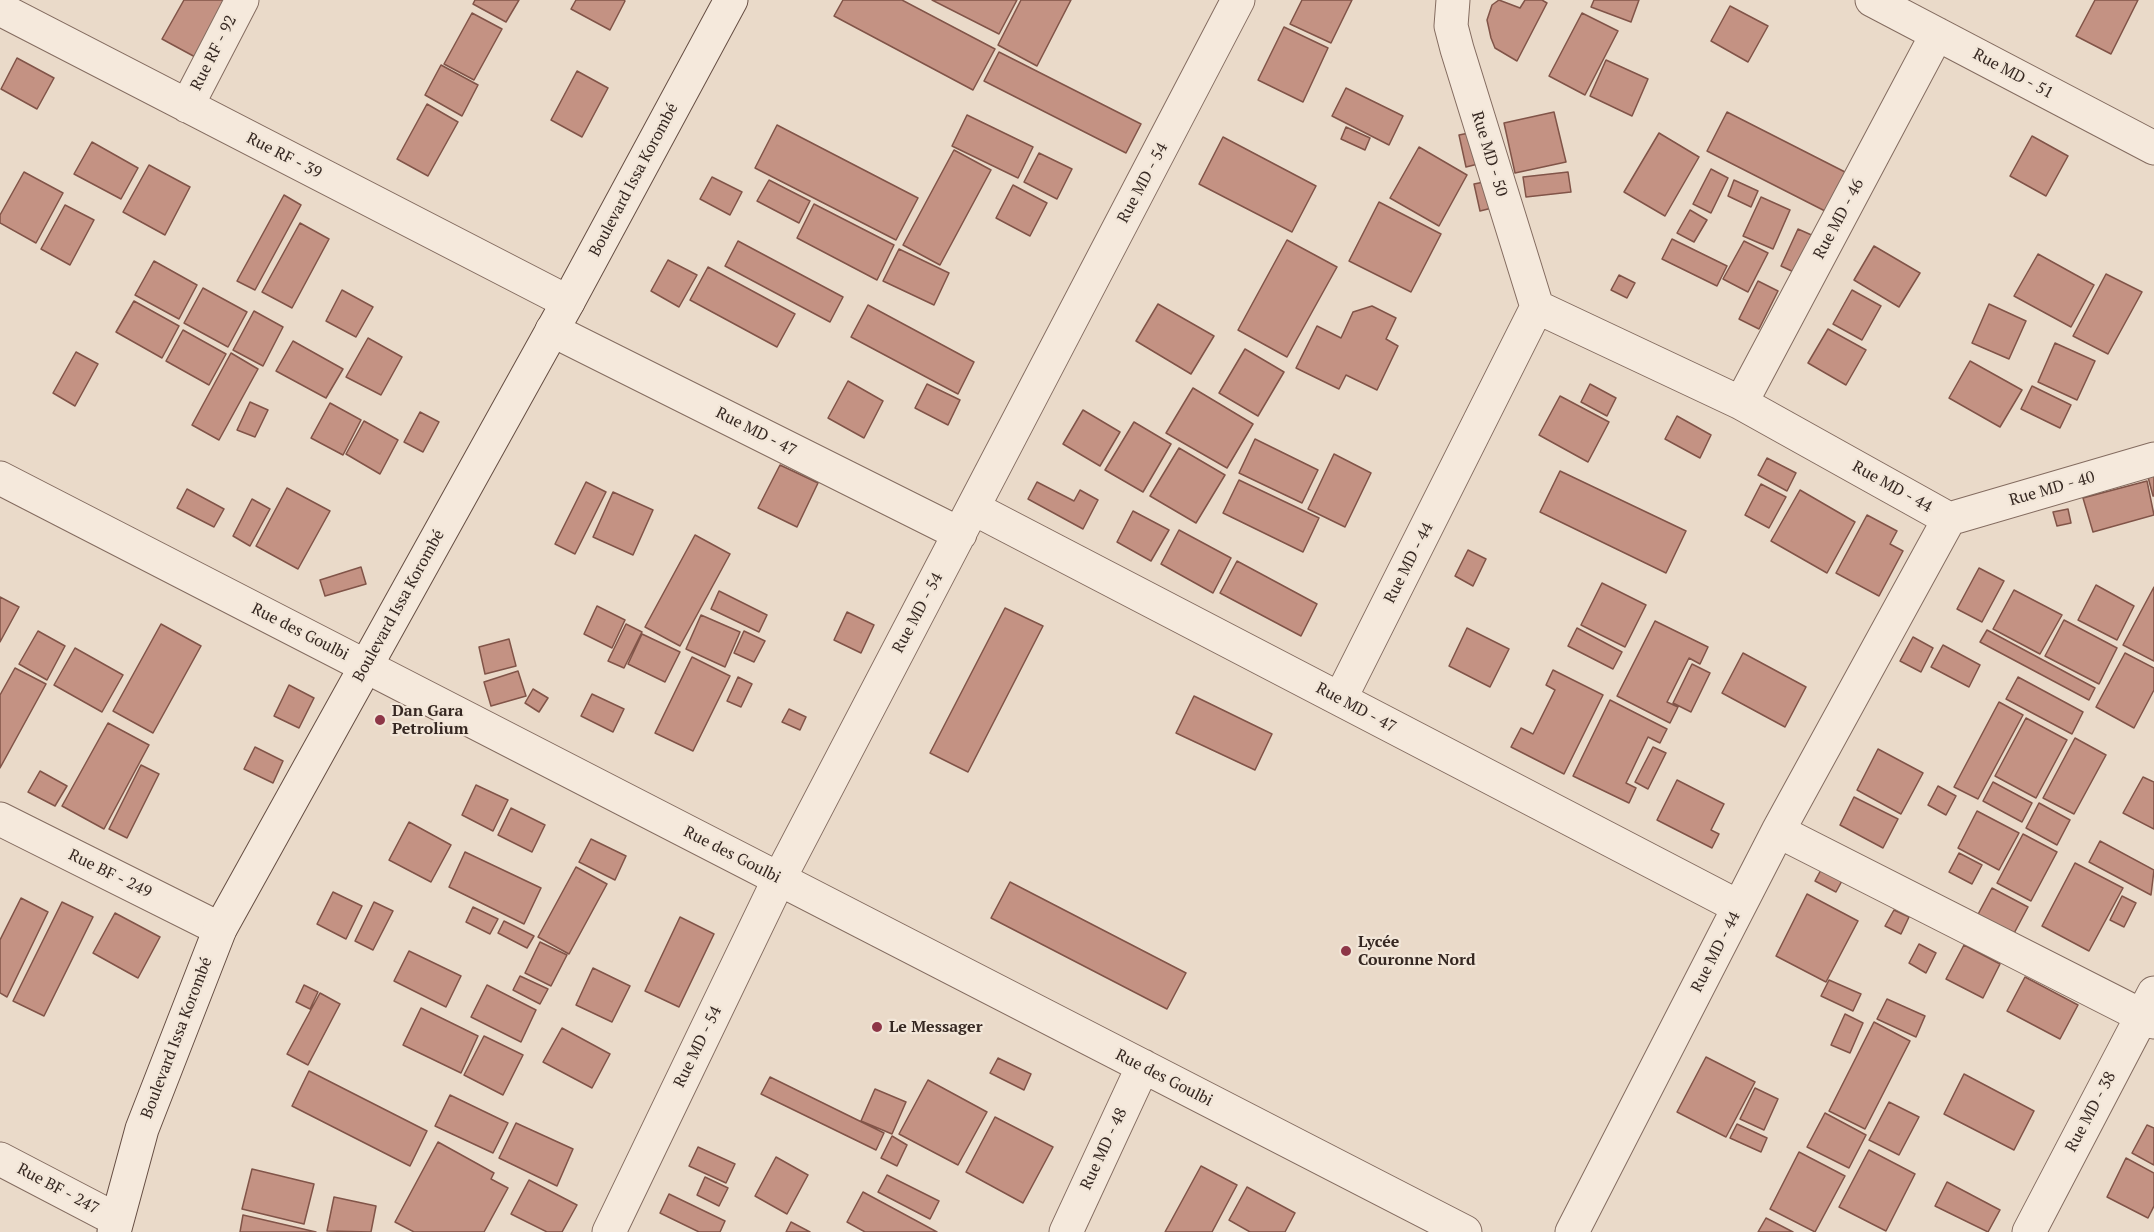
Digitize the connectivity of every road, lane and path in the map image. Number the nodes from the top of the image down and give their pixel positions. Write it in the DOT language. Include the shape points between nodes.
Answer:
graph roads {
  1 [pos="242,0"];
  2 [pos="731,0"];
  3 [pos="1238,0"];
  4 [pos="1453,0"];
  5 [pos="1872,0"];
  6 [pos="0,9"];
  7 [pos="1937,34"];
  8 [pos="187,106"];
  9 [pos="2154,148"];
  10 [pos="1537,307"];
  11 [pos="560,316"];
  12 [pos="1741,403"];
  13 [pos="2154,459"];
  14 [pos="0,478"];
  15 [pos="1949,519"];
  16 [pos="967,521"];
  17 [pos="366,665"];
  18 [pos="1340,699"];
  19 [pos="0,819"];
  20 [pos="1778,831"];
  21 [pos="780,879"];
  22 [pos="1739,907"];
  23 [pos="219,929"];
  24 [pos="2150,1010"];
  25 [pos="1143,1066"];
  26 [pos="0,1159"];
  27 [pos="115,1226"];
  28 [pos="609,1232"];
  29 [pos="1066,1232"];
  30 [pos="1465,1232"];
  31 [pos="1572,1232"];
  32 [pos="2028,1232"];
  1 -- 8 [label="street, Rue RF - 92"];
  2 -- 11 [label="street, Boulevard Issa Korombé"];
  3 -- 16 [label="street, Rue MD - 54"];
  4 -- 10 [label="street, Rue MD - 50" via="1451,26 1457,49"];
  5 -- 7 [label="street, Rue MD - 51"];
  6 -- 8 [label="street, Rue RF - 39"];
  7 -- 9 [label="street, Rue MD - 51"];
  7 -- 12 [label="street, Rue MD - 46"];
  8 -- 11 [label="street, Rue RF - 39"];
  10 -- 12 [label="street, Rue MD - 44"];
  10 -- 18 [label="street, Rue MD - 44"];
  11 -- 16 [label="street, Rue MD - 47"];
  11 -- 17 [label="street, Boulevard Issa Korombé"];
  12 -- 15 [label="street, Rue MD - 44"];
  13 -- 15 [label="street, Rue MD - 40"];
  14 -- 17 [label="street, Rue des Goulbi"];
  15 -- 20 [label="street, Rue MD - 44"];
  16 -- 18 [label="street, Rue MD - 47"];
  16 -- 21 [label="street, Rue MD - 54"];
  17 -- 21 [label="street, Rue des Goulbi"];
  17 -- 23 [label="street, Boulevard Issa Korombé"];
  18 -- 22 [label="street, Rue MD - 47"];
  19 -- 23 [label="street, Rue BF - 249"];
  20 -- 22 [label="street, Rue MD - 44"];
  20 -- 24 [label="street"];
  21 -- 25 [label="street, Rue des Goulbi"];
  21 -- 28 [label="street, Rue MD - 54"];
  22 -- 31 [label="street, Rue MD - 44"];
  23 -- 27 [label="street, Boulevard Issa Korombé" via="142,1129"];
  24 -- 32 [label="street, Rue MD - 38"];
  25 -- 29 [label="street, Rue MD - 48"];
  25 -- 30 [label="street, Rue des Goulbi"];
  26 -- 27 [label="street, Rue BF - 247"];
}
